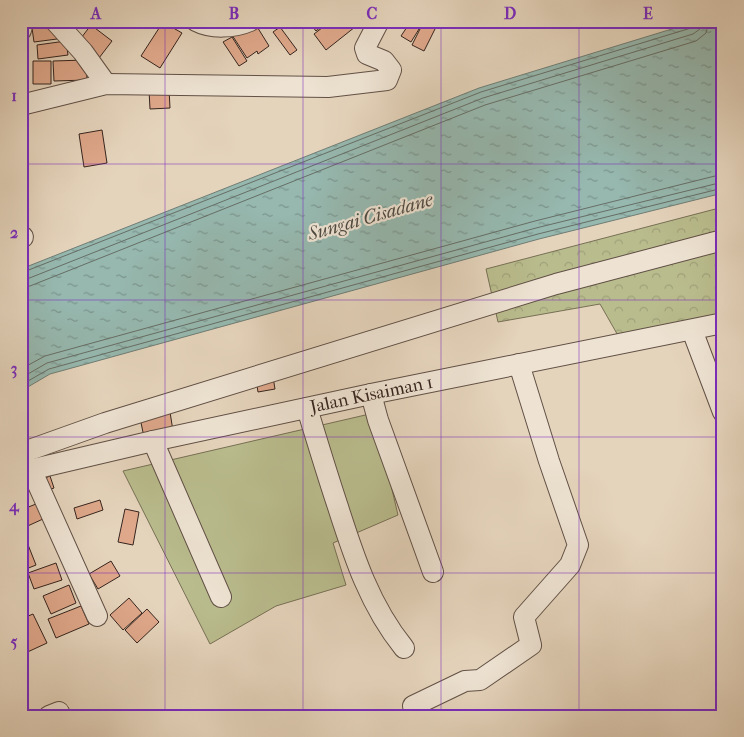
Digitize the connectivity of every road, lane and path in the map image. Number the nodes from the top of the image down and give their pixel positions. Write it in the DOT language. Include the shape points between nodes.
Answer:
graph roads {
  1 [pos="23,21"];
  2 [pos="55,21"];
  3 [pos="196,21"];
  4 [pos="250,21"];
  5 [pos="379,21"];
  6 [pos="21,30"];
  7 [pos="106,84"];
  8 [pos="21,105"];
  9 [pos="723,240"];
  10 [pos="723,323"];
  11 [pos="692,330"];
  12 [pos="519,364"];
  13 [pos="371,394"];
  14 [pos="306,408"];
  15 [pos="723,412"];
  16 [pos="153,441"];
  17 [pos="24,465"];
  18 [pos="433,572"];
  19 [pos="221,597"];
  20 [pos="97,616"];
  21 [pos="404,648"];
  22 [pos="413,706"];
  1 -- 6 [label="street"];
  2 -- 7 [label="street" via="84,52"];
  3 -- 4 [label="street" via="220,26"];
  5 -- 7 [label="street" via="365,48 367,54 384,61 391,70 387,80 328,87"];
  7 -- 8 [label="street"];
  9 -- 17 [label="street" via="556,284 104,423"];
  10 -- 11 [label="street, Jalan Kisaiman 1"];
  11 -- 12 [label="street, Jalan Kisaiman 1"];
  11 -- 15 [label="street"];
  12 -- 13 [label="street, Jalan Kisaiman 1"];
  12 -- 22 [label="street" via="578,545 570,565 524,617 531,645 480,680 465,681"];
  13 -- 14 [label="street, Jalan Kisaiman 1"];
  13 -- 18 [label="street"];
  14 -- 16 [label="street, Jalan Kisaiman 1"];
  14 -- 21 [label="street" via="357,567 372,600"];
  16 -- 17 [label="street, Jalan Kisaiman 1"];
  16 -- 19 [label="street"];
  17 -- 20 [label="street"];
}
